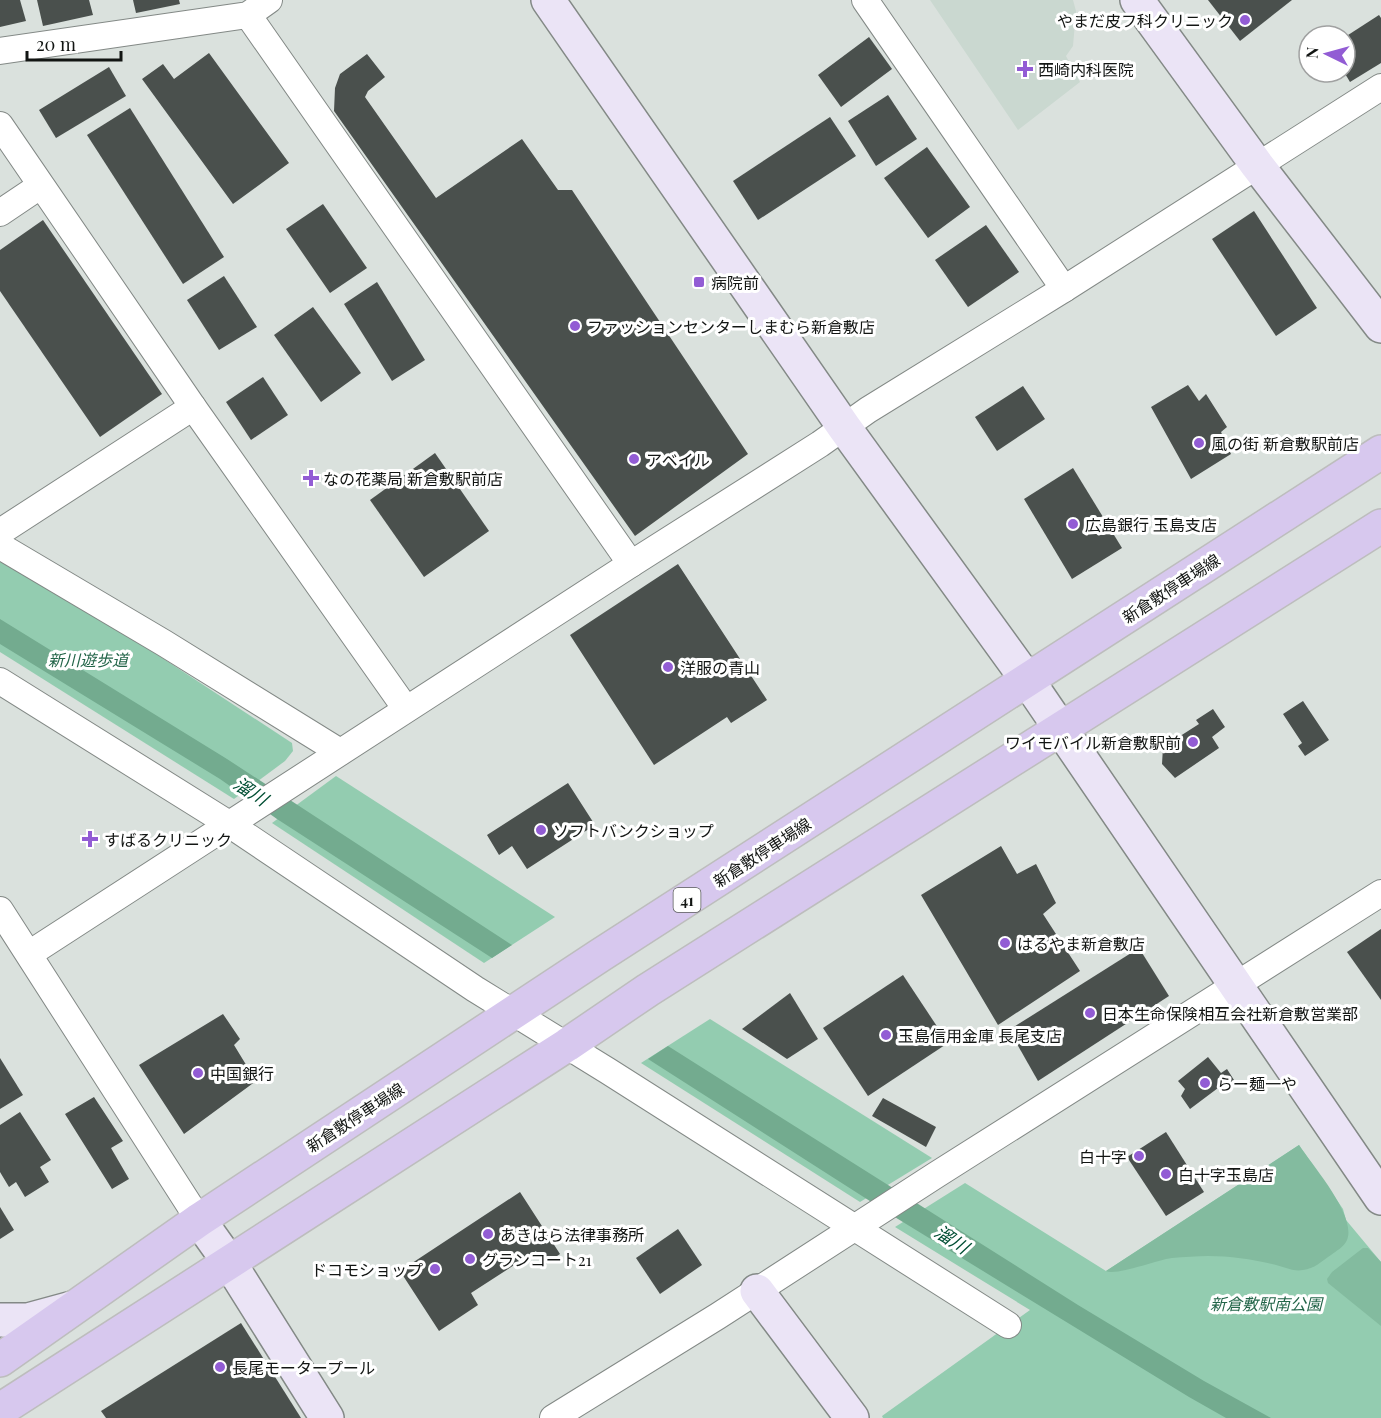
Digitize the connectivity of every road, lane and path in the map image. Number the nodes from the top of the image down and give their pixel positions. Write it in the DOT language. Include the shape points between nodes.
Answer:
graph roads {
  1 [pos="269,0"];
  2 [pos="548,0"];
  3 [pos="865,0"];
  4 [pos="1137,0"];
  5 [pos="248,15"];
  6 [pos="0,51"];
  7 [pos="1381,87"];
  8 [pos="0,125"];
  9 [pos="1257,165"];
  10 [pos="40,186"];
  11 [pos="0,213"];
  12 [pos="1064,289"];
  13 [pos="1381,326"];
  14 [pos="193,407"];
  15 [pos="844,427"];
  16 [pos="1381,452"];
  17 [pos="1381,526"];
  18 [pos="0,531"];
  19 [pos="0,546"];
  20 [pos="631,564"];
  21 [pos="0,681"];
  22 [pos="1028,681"];
  23 [pos="406,709"];
  24 [pos="1061,730"];
  25 [pos="340,752"];
  26 [pos="229,824"];
  27 [pos="1381,893"];
  28 [pos="0,910"];
  29 [pos="29,954"];
  30 [pos="1235,986"];
  31 [pos="514,1013"];
  32 [pos="567,1045"];
  33 [pos="1381,1198"];
  34 [pos="199,1220"];
  35 [pos="856,1227"];
  36 [pos="229,1262"];
  37 [pos="757,1291"];
  38 [pos="75,1307"];
  39 [pos="0,1320"];
  40 [pos="1008,1325"];
  41 [pos="0,1360"];
  42 [pos="0,1410"];
  43 [pos="327,1418"];
  44 [pos="554,1418"];
  45 [pos="852,1418"];
  1 -- 5 [label="street"];
  2 -- 15 [label="street"];
  3 -- 12 [label="street"];
  4 -- 9 [label="street"];
  5 -- 6 [label="street"];
  5 -- 20 [label="street"];
  7 -- 9 [label="street"];
  8 -- 10 [label="street"];
  9 -- 12 [label="street"];
  9 -- 13 [label="street"];
  10 -- 11 [label="street"];
  10 -- 14 [label="street"];
  12 -- 15 [label="street"];
  14 -- 18 [label="street"];
  14 -- 23 [label="street"];
  15 -- 20 [label="street"];
  15 -- 22 [label="street"];
  16 -- 22 [label="main road, 新倉敷停車場線 / 41"];
  17 -- 24 [label="main road"];
  19 -- 25 [label="street"];
  20 -- 23 [label="street"];
  21 -- 26 [label="street"];
  22 -- 24 [label="street"];
  22 -- 31 [label="main road, 新倉敷停車場線 / 41"];
  23 -- 25 [label="street"];
  24 -- 30 [label="street"];
  24 -- 32 [label="main road"];
  25 -- 26 [label="street"];
  26 -- 29 [label="street"];
  26 -- 31 [label="street"];
  27 -- 30 [label="street"];
  28 -- 29 [label="street"];
  29 -- 34 [label="street"];
  30 -- 33 [label="street"];
  30 -- 35 [label="street"];
  31 -- 32 [label="street"];
  31 -- 34 [label="main road, 新倉敷停車場線 / 41"];
  32 -- 35 [label="street"];
  32 -- 36 [label="main road"];
  34 -- 36 [label="street"];
  34 -- 38 [label="main road, 新倉敷停車場線 / 41"];
  35 -- 37 [label="street"];
  35 -- 40 [label="street"];
  36 -- 42 [label="main road"];
  36 -- 43 [label="street"];
  37 -- 44 [label="street"];
  37 -- 45 [label="street"];
  38 -- 39 [label="street" via="28,1320"];
  38 -- 41 [label="main road, 新倉敷停車場線 / 41"];
}
